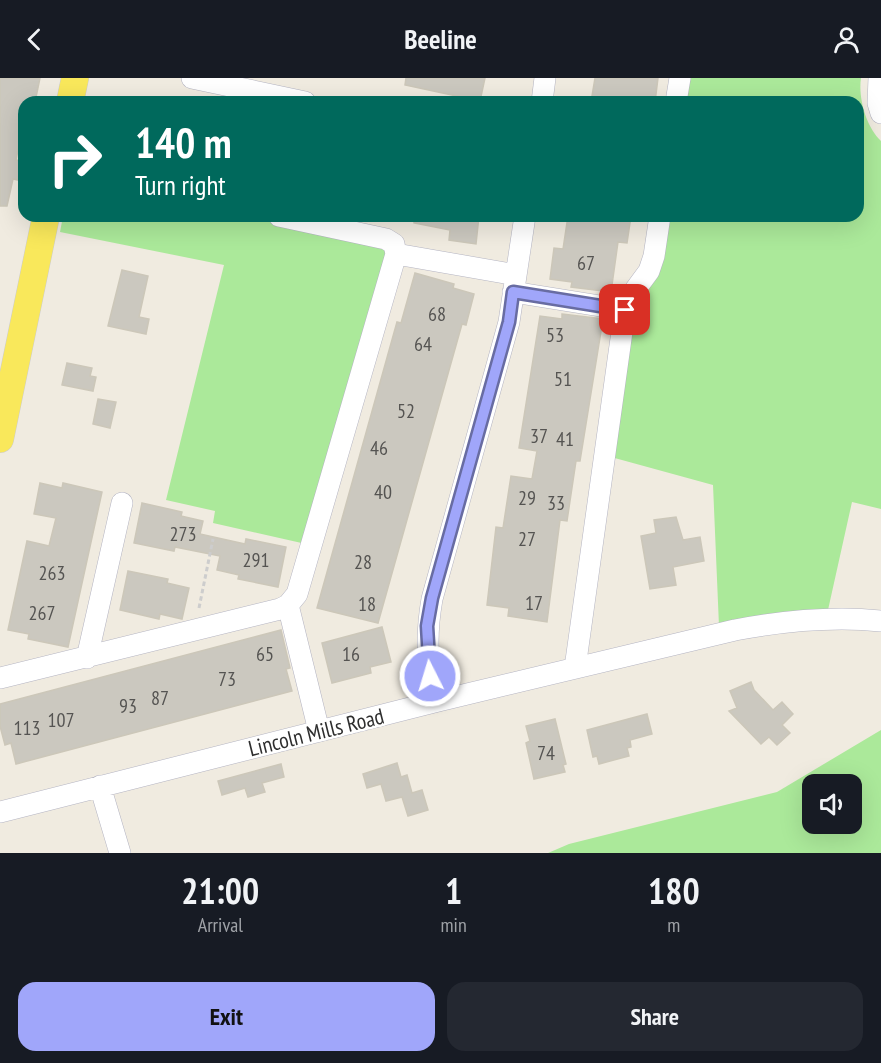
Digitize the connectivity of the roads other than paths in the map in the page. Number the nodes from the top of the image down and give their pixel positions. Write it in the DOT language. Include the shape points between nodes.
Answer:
graph roads {
  1 [pos="75,78"];
  2 [pos="192,78"];
  3 [pos="545,78"];
  4 [pos="680,78"];
  5 [pos="879,78"];
  6 [pos="71,96"];
  7 [pos="277,96"];
  8 [pos="543,96"];
  9 [pos="677,96"];
  10 [pos="881,113"];
  11 [pos="45,222"];
  12 [pos="307,222"];
  13 [pos="524,222"];
  14 [pos="659,222"];
  15 [pos="396,254"];
  16 [pos="514,284"];
  17 [pos="625,310"];
  18 [pos="0,439"];
  19 [pos="122,503"];
  20 [pos="288,605"];
  21 [pos="881,621"];
  22 [pos="87,658"];
  23 [pos="575,668"];
  24 [pos="0,678"];
  25 [pos="438,701"];
  26 [pos="319,731"];
  27 [pos="100,786"];
  28 [pos="0,812"];
  29 [pos="120,853"];
  1 -- 6 [label="main road"];
  2 -- 7 [label="street"];
  3 -- 8 [label="street"];
  4 -- 9 [label="street"];
  5 -- 10 [label="street"];
  11 -- 18 [label="main road"];
  12 -- 15 [label="street" via="386,239 394,244"];
  13 -- 16 [label="street"];
  14 -- 17 [label="street" via="649,271"];
  15 -- 16 [label="street"];
  15 -- 20 [label="street" via="297,594"];
  16 -- 17 [label="street"];
  16 -- 25 [label="street" via="509,322 432,598 427,651 430,679"];
  17 -- 23 [label="street"];
  19 -- 22 [label="street"];
  20 -- 22 [label="street"];
  20 -- 26 [label="street"];
  21 -- 23 [label="street, Lincoln Mills Road" via="775,622"];
  22 -- 24 [label="street"];
  23 -- 25 [label="street, Lincoln Mills Road"];
  25 -- 26 [label="street, Lincoln Mills Road"];
  26 -- 27 [label="street, Lincoln Mills Road"];
  27 -- 28 [label="street, Lincoln Mills Road"];
  27 -- 29 [label="street"];
}
